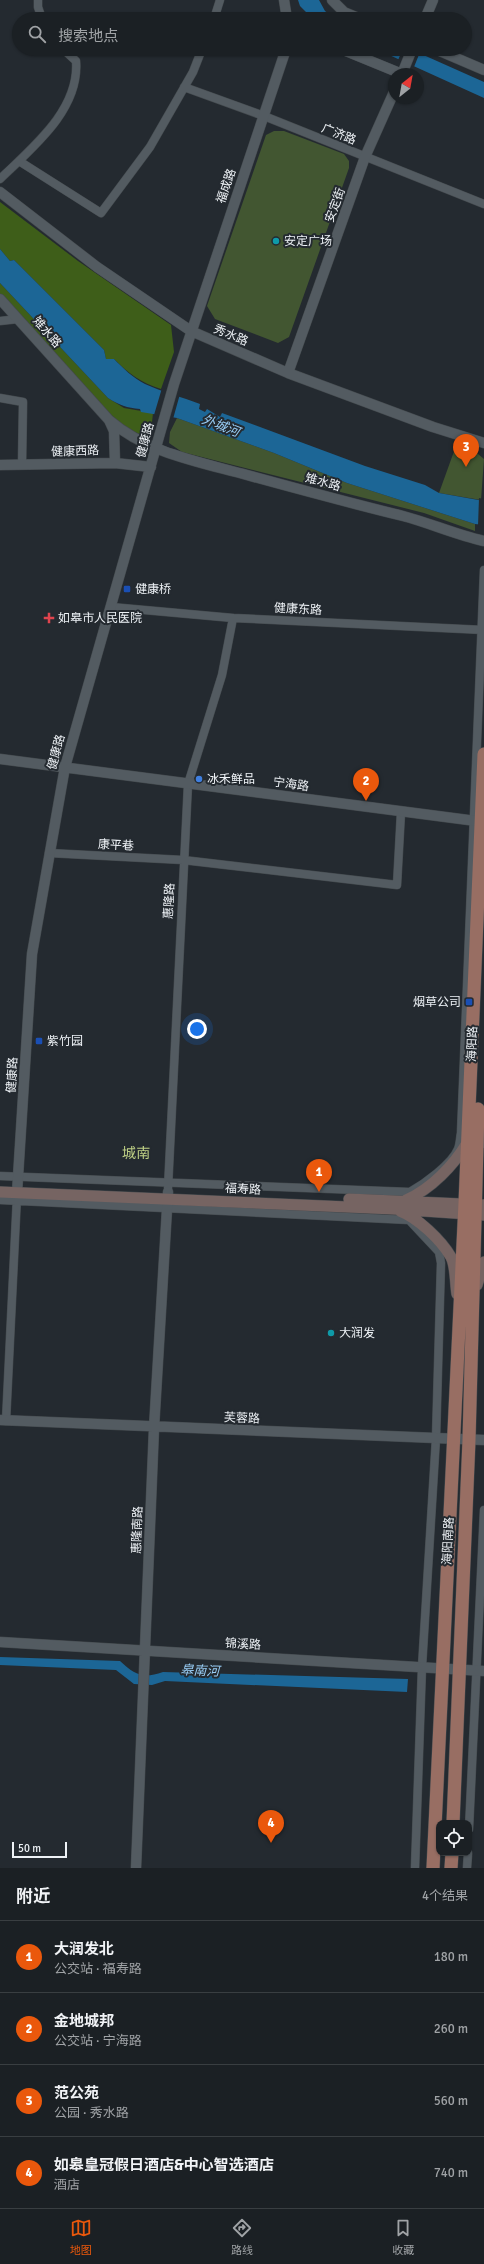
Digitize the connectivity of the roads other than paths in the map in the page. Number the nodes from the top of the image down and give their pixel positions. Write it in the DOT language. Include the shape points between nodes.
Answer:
graph roads {
  1 [pos="38,0"];
  2 [pos="220,0"];
  3 [pos="284,0"];
  4 [pos="332,0"];
  5 [pos="433,0"];
  6 [pos="40,12"];
  7 [pos="216,12"];
  8 [pos="286,12"];
  9 [pos="344,12"];
  10 [pos="428,12"];
  11 [pos="71,56"];
  12 [pos="199,56"];
  13 [pos="284,56"];
  14 [pos="360,56"];
  15 [pos="409,56"];
  16 [pos="451,56"];
  17 [pos="391,68"];
  18 [pos="404,68"];
  19 [pos="484,70"];
  20 [pos="184,87"];
  21 [pos="389,104"];
  22 [pos="264,116"];
  23 [pos="365,157"];
  24 [pos="19,161"];
  25 [pos="0,179"];
  26 [pos="0,192"];
  27 [pos="484,204"];
  28 [pos="0,299"];
  29 [pos="18,319"];
  30 [pos="0,321"];
  31 [pos="191,331"];
  32 [pos="288,373"];
  33 [pos="0,398"];
  34 [pos="109,420"];
  35 [pos="484,443"];
  36 [pos="156,448"];
  37 [pos="115,463"];
  38 [pos="0,465"];
  39 [pos="22,465"];
  40 [pos="151,467"];
  41 [pos="484,541"];
  42 [pos="484,570"];
  43 [pos="111,607"];
  44 [pos="233,618"];
  45 [pos="483,630"];
  46 [pos="484,754"];
  47 [pos="0,759"];
  48 [pos="65,767"];
  49 [pos="188,784"];
  50 [pos="401,812"];
  51 [pos="480,821"];
  52 [pos="49,853"];
  53 [pos="183,860"];
  54 [pos="484,944"];
  55 [pos="484,1128"];
  56 [pos="476,1143"];
  57 [pos="484,1158"];
  58 [pos="0,1176"];
  59 [pos="0,1186"];
  60 [pos="18,1189"];
  61 [pos="0,1192"];
  62 [pos="167,1196"];
  63 [pos="0,1200"];
  64 [pos="403,1201"];
  65 [pos="394,1209"];
  66 [pos="474,1209"];
  67 [pos="484,1262"];
  68 [pos="466,1306"];
  69 [pos="3,1420"];
  70 [pos="154,1428"];
  71 [pos="436,1438"];
  72 [pos="453,1439"];
  73 [pos="469,1440"];
  74 [pos="484,1440"];
  75 [pos="484,1510"];
  76 [pos="0,1642"];
  77 [pos="145,1651"];
  78 [pos="422,1667"];
  79 [pos="441,1668"];
  80 [pos="458,1669"];
  81 [pos="480,1670"];
  82 [pos="453,1820"];
  83 [pos="470,1820"];
  84 [pos="452,1856"];
  85 [pos="468,1856"];
  86 [pos="136,1868"];
  87 [pos="415,1868"];
  88 [pos="433,1868"];
  89 [pos="451,1868"];
  90 [pos="467,1868"];
  1 -- 6 [label="street"];
  2 -- 7 [label="street"];
  3 -- 8 [label="street"];
  4 -- 9 [label="street"];
  5 -- 10 [label="street"];
  11 -- 24 [label="street" via="76,60 77,76 57,121"];
  12 -- 20 [label="street"];
  13 -- 22 [label="street, 福成路"];
  14 -- 17 [label="street"];
  15 -- 18 [label="street"];
  16 -- 19 [label="street"];
  20 -- 22 [label="street, 广济路"];
  20 -- 24 [label="street" via="150,147 101,213"];
  21 -- 23 [label="street, 安定街"];
  22 -- 23 [label="street, 广济路"];
  22 -- 31 [label="street, 福成路"];
  23 -- 27 [label="street, 广济路"];
  23 -- 32 [label="street, 安定街"];
  24 -- 25 [label="street"];
  26 -- 31 [label="street, 秀水路" via="97,267"];
  28 -- 29 [label="street, 雉水路"];
  29 -- 30 [label="street"];
  29 -- 34 [label="street, 雉水路"];
  31 -- 32 [label="street, 秀水路"];
  31 -- 36 [label="street, 健康路"];
  32 -- 35 [label="street, 秀水路" via="433,427"];
  33 -- 39 [label="street" via="23,402"];
  34 -- 36 [label="street, 雉水路" via="120,430"];
  34 -- 37 [label="street, 雉水路" via="114,431"];
  36 -- 40 [label="street, 健康路"];
  36 -- 41 [label="street, 雉水路" via="315,494 428,523"];
  37 -- 39 [label="street, 健康西路"];
  37 -- 40 [label="street, 健康西路"];
  38 -- 39 [label="street, 健康西路"];
  40 -- 43 [label="street, 健康路"];
  42 -- 45 [label="street"];
  43 -- 44 [label="street, 健康东路"];
  43 -- 48 [label="street, 健康路"];
  44 -- 45 [label="street, 健康东路"];
  44 -- 49 [label="street, 惠隆路" via="222,676"];
  45 -- 51 [label="street"];
  46 -- 51 [label="main road, 海阳路"];
  47 -- 48 [label="street, 宁海路"];
  48 -- 49 [label="street, 宁海路"];
  48 -- 52 [label="street, 健康路"];
  49 -- 50 [label="street, 宁海路"];
  49 -- 53 [label="street, 惠隆路"];
  50 -- 51 [label="street, 宁海路"];
  50 -- 53 [label="street, 康平巷" via="397,885"];
  51 -- 56 [label="main road, 海阳路"];
  51 -- 62 [label="street" via="461,1133 459,1148 452,1158 424,1184 410,1192"];
  52 -- 53 [label="street, 康平巷"];
  52 -- 60 [label="street, 健康路" via="32,954"];
  53 -- 62 [label="street, 惠隆路"];
  54 -- 56 [label="main road, 海阳路"];
  55 -- 56 [label="street"];
  56 -- 57 [label="main road"];
  56 -- 64 [label="main road" via="418,1194"];
  56 -- 66 [label="main road, 海阳路"];
  58 -- 60 [label="street"];
  59 -- 60 [label="main road, 福寿路"];
  60 -- 61 [label="main road, 福寿路"];
  60 -- 62 [label="main road, 福寿路"];
  60 -- 62 [label="street"];
  60 -- 63 [label="street"];
  60 -- 69 [label="street"];
  62 -- 64 [label="main road, 福寿路"];
  62 -- 65 [label="main road, 福寿路"];
  62 -- 70 [label="street, 惠隆南路"];
  62 -- 71 [label="street" via="409,1220 439,1252 441,1263"];
  64 -- 66 [label="main road, 福寿路"];
  65 -- 66 [label="main road, 福寿路"];
  65 -- 68 [label="main road" via="411,1216 424,1226 451,1258"];
  66 -- 68 [label="main road, 海阳南路"];
  67 -- 68 [label="main road"];
  68 -- 72 [label="main road, 海阳南路"];
  68 -- 73 [label="main road, 海阳南路"];
  69 -- 70 [label="street, 芙蓉路"];
  70 -- 71 [label="street, 芙蓉路"];
  70 -- 77 [label="street, 惠隆南路"];
  71 -- 72 [label="street, 芙蓉路"];
  71 -- 78 [label="street"];
  72 -- 73 [label="street, 芙蓉路"];
  72 -- 79 [label="main road, 海阳南路"];
  73 -- 74 [label="street, 芙蓉路"];
  73 -- 80 [label="main road, 海阳南路"];
  75 -- 81 [label="street"];
  76 -- 77 [label="street, 锦溪路"];
  77 -- 78 [label="street, 锦溪路"];
  77 -- 86 [label="street, 惠隆南路"];
  78 -- 79 [label="street, 锦溪路"];
  78 -- 87 [label="street"];
  79 -- 80 [label="street, 锦溪路"];
  79 -- 88 [label="main road, 海阳南路"];
  80 -- 81 [label="street, 锦溪路"];
  80 -- 82 [label="main road, 海阳南路"];
  81 -- 83 [label="street"];
  84 -- 89 [label="main road"];
  85 -- 90 [label="street"];
}
